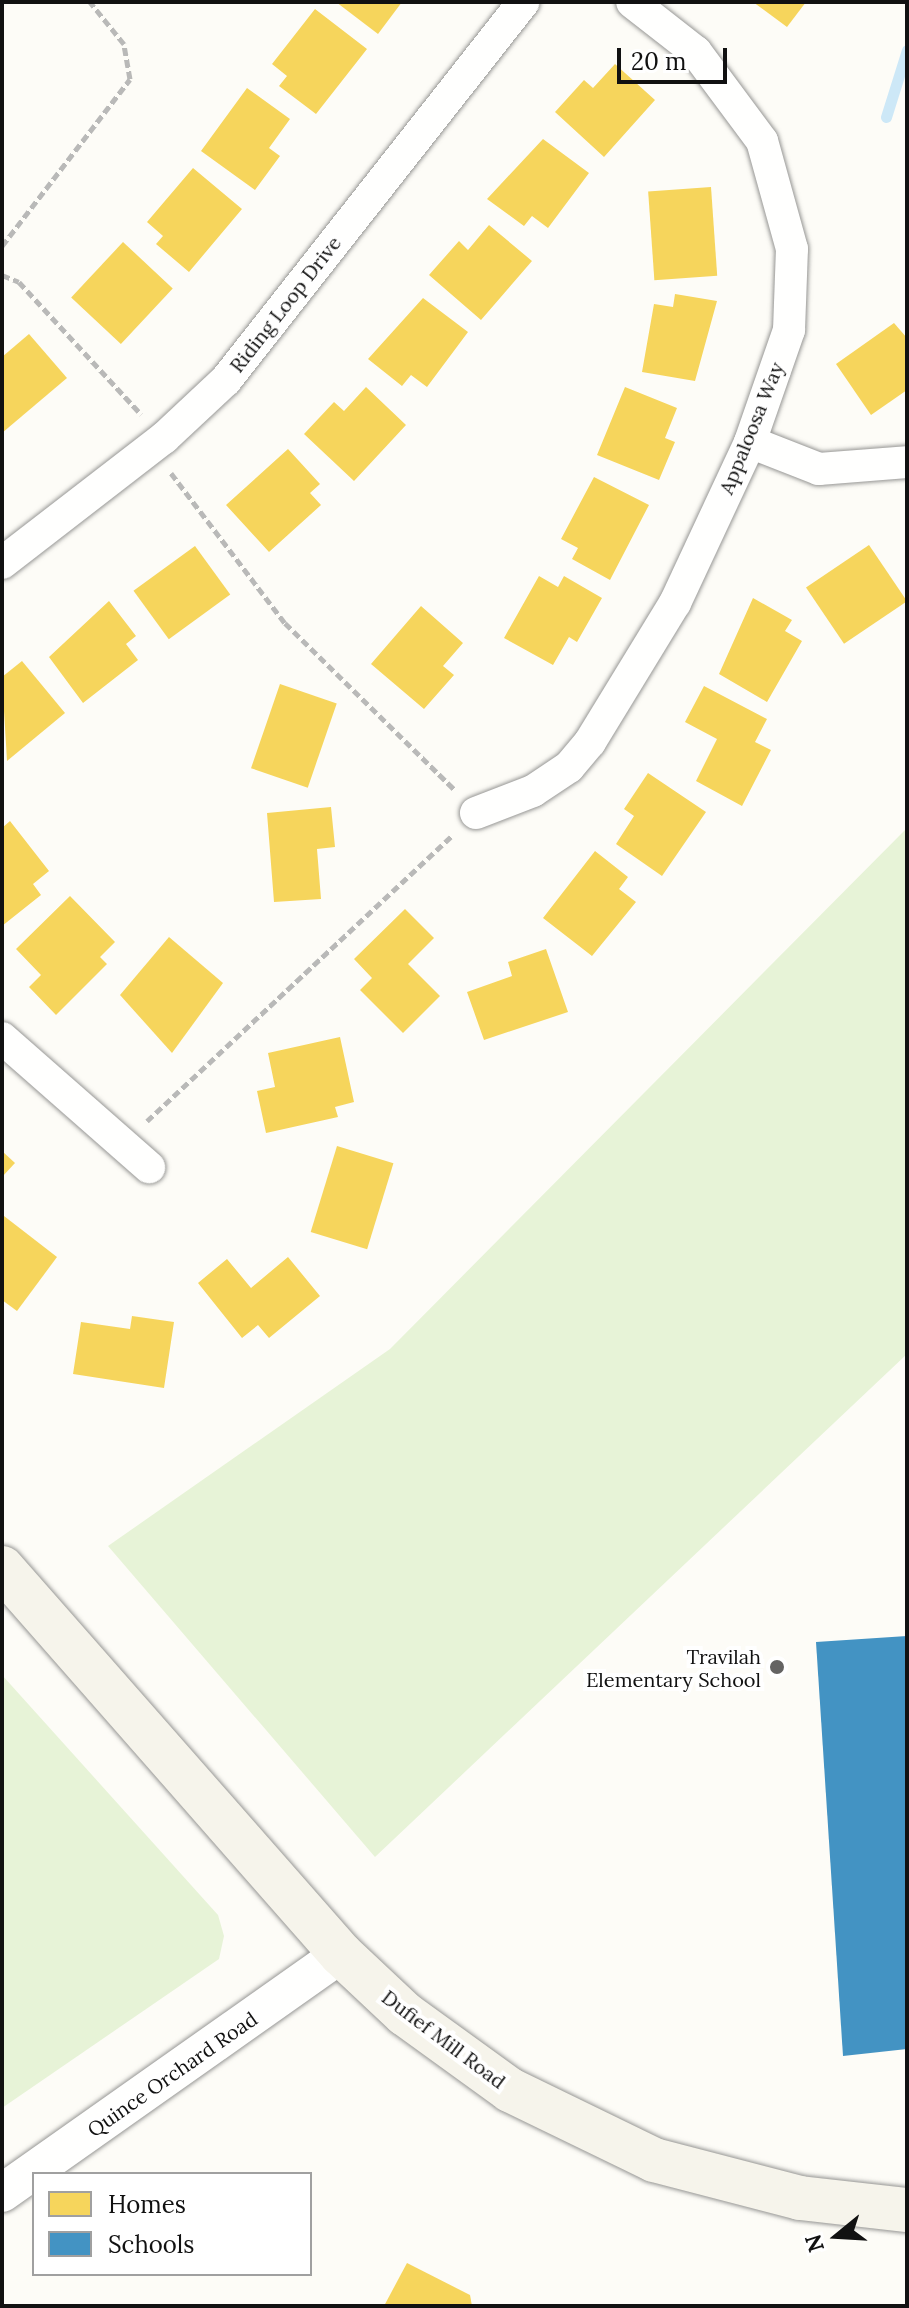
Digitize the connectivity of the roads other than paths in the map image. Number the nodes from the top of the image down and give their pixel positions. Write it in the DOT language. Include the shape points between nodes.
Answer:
graph roads {
  1 [pos="523,2"];
  2 [pos="632,2"];
  3 [pos="750,442"];
  4 [pos="907,462"];
  5 [pos="2,563"];
  6 [pos="476,813"];
  7 [pos="2,1038"];
  8 [pos="149,1167"];
  9 [pos="2,1568"];
  10 [pos="341,1954"];
  11 [pos="2,2193"];
  12 [pos="907,2210"];
  1 -- 5 [label="street, Riding Loop Drive" via="226,380 158,443"];
  2 -- 3 [label="street, Appaloosa Way" via="696,52 762,141 792,249 789,330"];
  3 -- 4 [label="street" via="819,469"];
  3 -- 6 [label="street, Appaloosa Way" via="675,603 590,742 569,767 533,791"];
  7 -- 8 [label="street"];
  9 -- 10 [label="main road, Dufief Mill Road"];
  10 -- 11 [label="street, Quince Orchard Road"];
  10 -- 12 [label="main road, Dufief Mill Road" via="405,2014 510,2090 654,2160 800,2198"];
}
